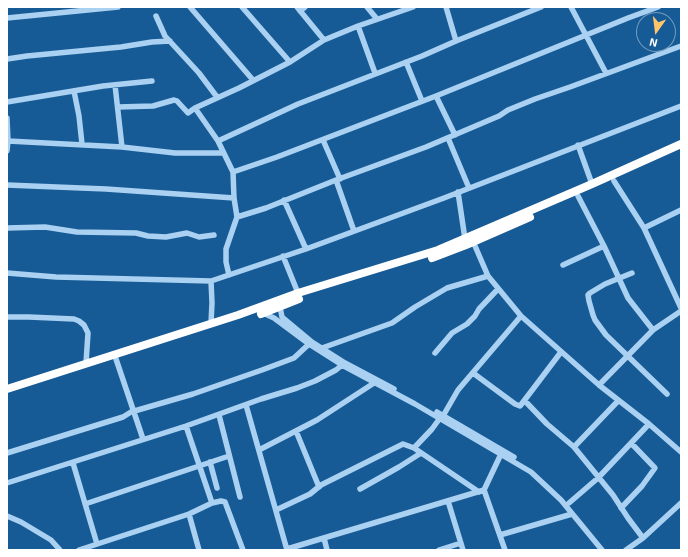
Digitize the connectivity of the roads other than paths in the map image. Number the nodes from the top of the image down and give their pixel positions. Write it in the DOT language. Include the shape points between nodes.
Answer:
graph roads {
  1 [pos="118,7"];
  2 [pos="190,7"];
  3 [pos="242,7"];
  4 [pos="367,7"];
  5 [pos="412,7"];
  6 [pos="446,7"];
  7 [pos="541,7"];
  8 [pos="571,7"];
  9 [pos="658,7"];
  10 [pos="301,8"];
  11 [pos="156,16"];
  12 [pos="7,18"];
  13 [pos="376,20"];
  14 [pos="358,26"];
  15 [pos="586,36"];
  16 [pos="324,40"];
  17 [pos="456,41"];
  18 [pos="170,42"];
  19 [pos="681,46"];
  20 [pos="7,60"];
  21 [pos="290,62"];
  22 [pos="406,62"];
  23 [pos="375,73"];
  24 [pos="606,73"];
  25 [pos="253,80"];
  26 [pos="152,81"];
  27 [pos="115,85"];
  28 [pos="74,92"];
  29 [pos="436,96"];
  30 [pos="218,97"];
  31 [pos="422,101"];
  32 [pos="7,102"];
  33 [pos="681,106"];
  34 [pos="118,107"];
  35 [pos="195,108"];
  36 [pos="7,118"];
  37 [pos="455,135"];
  38 [pos="448,138"];
  39 [pos="218,140"];
  40 [pos="323,140"];
  41 [pos="8,141"];
  42 [pos="82,144"];
  43 [pos="681,144"];
  44 [pos="578,145"];
  45 [pos="122,147"];
  46 [pos="681,150"];
  47 [pos="7,151"];
  48 [pos="224,153"];
  49 [pos="233,172"];
  50 [pos="338,179"];
  51 [pos="614,181"];
  52 [pos="592,184"];
  53 [pos="7,185"];
  54 [pos="469,188"];
  55 [pos="458,192"];
  56 [pos="578,196"];
  57 [pos="234,198"];
  58 [pos="284,200"];
  59 [pos="681,210"];
  60 [pos="237,217"];
  61 [pos="7,228"];
  62 [pos="644,228"];
  63 [pos="354,231"];
  64 [pos="214,235"];
  65 [pos="470,239"];
  66 [pos="604,246"];
  67 [pos="306,249"];
  68 [pos="283,256"];
  69 [pos="564,266"];
  70 [pos="7,273"];
  71 [pos="632,273"];
  72 [pos="229,275"];
  73 [pos="488,276"];
  74 [pos="619,279"];
  75 [pos="211,281"];
  76 [pos="336,284"];
  77 [pos="498,289"];
  78 [pos="298,293"];
  79 [pos="280,307"];
  80 [pos="681,310"];
  81 [pos="263,313"];
  82 [pos="521,316"];
  83 [pos="7,317"];
  84 [pos="211,323"];
  85 [pos="653,330"];
  86 [pos="309,344"];
  87 [pos="322,348"];
  88 [pos="560,352"];
  89 [pos="435,353"];
  90 [pos="627,356"];
  91 [pos="116,359"];
  92 [pos="86,363"];
  93 [pos="342,365"];
  94 [pos="473,373"];
  95 [pos="374,383"];
  96 [pos="599,385"];
  97 [pos="7,389"];
  98 [pos="7,394"];
  99 [pos="667,394"];
  100 [pos="525,400"];
  101 [pos="618,401"];
  102 [pos="246,405"];
  103 [pos="133,411"];
  104 [pos="219,415"];
  105 [pos="442,417"];
  106 [pos="649,424"];
  107 [pos="186,426"];
  108 [pos="296,431"];
  109 [pos="142,439"];
  110 [pos="631,443"];
  111 [pos="574,447"];
  112 [pos="414,448"];
  113 [pos="259,450"];
  114 [pos="681,452"];
  115 [pos="7,453"];
  116 [pos="421,454"];
  117 [pos="501,454"];
  118 [pos="229,456"];
  119 [pos="210,462"];
  120 [pos="73,463"];
  121 [pos="199,465"];
  122 [pos="598,478"];
  123 [pos="7,483"];
  124 [pos="319,487"];
  125 [pos="217,488"];
  126 [pos="360,489"];
  127 [pos="482,491"];
  128 [pos="240,497"];
  129 [pos="448,501"];
  130 [pos="681,502"];
  131 [pos="212,503"];
  132 [pos="569,503"];
  133 [pos="85,504"];
  134 [pos="621,508"];
  135 [pos="276,510"];
  136 [pos="189,514"];
  137 [pos="572,514"];
  138 [pos="7,516"];
  139 [pos="500,535"];
  140 [pos="324,538"];
  141 [pos="643,538"];
  142 [pos="461,543"];
  143 [pos="97,544"];
  144 [pos="60,550"];
  145 [pos="79,550"];
  146 [pos="199,550"];
  147 [pos="243,550"];
  148 [pos="287,550"];
  149 [pos="327,550"];
  150 [pos="440,550"];
  151 [pos="463,550"];
  152 [pos="505,550"];
  153 [pos="602,550"];
  154 [pos="607,550"];
  155 [pos="626,550"];
  1 -- 12 [label="street"];
  2 -- 25 [label="street"];
  3 -- 21 [label="street"];
  4 -- 13 [label="street"];
  5 -- 13 [label="street"];
  6 -- 17 [label="street"];
  7 -- 17 [label="street"];
  8 -- 15 [label="street"];
  9 -- 15 [label="street"];
  10 -- 16 [label="street"];
  11 -- 18 [label="street"];
  13 -- 14 [label="street"];
  14 -- 16 [label="street"];
  14 -- 23 [label="street"];
  15 -- 24 [label="street"];
  15 -- 29 [label="street"];
  16 -- 21 [label="street"];
  17 -- 22 [label="street"];
  18 -- 20 [label="street"];
  18 -- 30 [label="street"];
  19 -- 24 [label="street"];
  21 -- 25 [label="street"];
  22 -- 23 [label="street"];
  22 -- 31 [label="street"];
  23 -- 39 [label="street"];
  24 -- 37 [label="street" via="508,110"];
  25 -- 30 [label="street"];
  26 -- 27 [label="street"];
  27 -- 28 [label="street"];
  27 -- 34 [label="street"];
  28 -- 32 [label="street"];
  28 -- 42 [label="street"];
  29 -- 31 [label="street"];
  29 -- 37 [label="street"];
  30 -- 35 [label="street"];
  31 -- 40 [label="street"];
  33 -- 44 [label="street"];
  34 -- 35 [label="street" via="153,106 174,100 188,113"];
  34 -- 45 [label="street"];
  35 -- 39 [label="street"];
  36 -- 41 [label="street"];
  37 -- 38 [label="street"];
  38 -- 50 [label="street"];
  38 -- 54 [label="street"];
  39 -- 48 [label="street"];
  40 -- 49 [label="street"];
  40 -- 50 [label="street"];
  41 -- 42 [label="street"];
  41 -- 47 [label="street"];
  42 -- 45 [label="street"];
  43 -- 52 [label="highway"];
  44 -- 52 [label="street"];
  44 -- 54 [label="street"];
  45 -- 48 [label="street" via="175,153"];
  46 -- 51 [label="highway"];
  48 -- 49 [label="street"];
  49 -- 57 [label="street"];
  50 -- 58 [label="street"];
  50 -- 63 [label="street"];
  51 -- 56 [label="highway"];
  51 -- 62 [label="street"];
  52 -- 65 [label="highway"];
  53 -- 57 [label="street"];
  54 -- 55 [label="street"];
  55 -- 63 [label="street"];
  55 -- 65 [label="street"];
  56 -- 65 [label="highway"];
  56 -- 66 [label="street"];
  57 -- 60 [label="street"];
  58 -- 60 [label="street"];
  58 -- 67 [label="street"];
  59 -- 62 [label="street"];
  60 -- 72 [label="street" via="226,249"];
  61 -- 64 [label="street" via="45,227 77,232 136,233 148,236 186,232 199,236"];
  62 -- 80 [label="street"];
  63 -- 67 [label="street"];
  65 -- 73 [label="street"];
  65 -- 76 [label="highway"];
  66 -- 69 [label="street"];
  66 -- 74 [label="street"];
  67 -- 68 [label="street"];
  68 -- 72 [label="street"];
  68 -- 78 [label="street"];
  70 -- 75 [label="street" via="56,277"];
  71 -- 74 [label="street"];
  72 -- 75 [label="street"];
  73 -- 77 [label="street"];
  73 -- 87 [label="street" via="447,288 392,323"];
  74 -- 85 [label="street" via="628,298"];
  74 -- 90 [label="street" via="593,291 588,297 595,320"];
  75 -- 84 [label="street"];
  76 -- 78 [label="highway"];
  76 -- 79 [label="highway"];
  77 -- 82 [label="street"];
  77 -- 89 [label="street" via="475,316 452,333"];
  78 -- 84 [label="highway"];
  79 -- 81 [label="highway"];
  79 -- 87 [label="street" via="282,317"];
  80 -- 85 [label="street"];
  81 -- 86 [label="street" via="274,318"];
  81 -- 91 [label="highway"];
  82 -- 88 [label="street"];
  82 -- 94 [label="street"];
  83 -- 92 [label="street" via="79,321 88,333"];
  84 -- 92 [label="highway"];
  85 -- 90 [label="street"];
  86 -- 93 [label="street"];
  86 -- 103 [label="street" via="290,360 193,394"];
  87 -- 105 [label="street"];
  88 -- 96 [label="street"];
  88 -- 100 [label="street"];
  90 -- 96 [label="street"];
  90 -- 99 [label="street"];
  91 -- 98 [label="highway"];
  91 -- 103 [label="street"];
  92 -- 97 [label="highway"];
  93 -- 95 [label="street"];
  93 -- 102 [label="street" via="315,382"];
  94 -- 100 [label="street" via="517,406"];
  94 -- 105 [label="street" via="458,390"];
  95 -- 105 [label="street"];
  95 -- 108 [label="street"];
  96 -- 101 [label="street"];
  100 -- 111 [label="street" via="547,424"];
  101 -- 106 [label="street"];
  101 -- 111 [label="street"];
  102 -- 104 [label="street"];
  102 -- 113 [label="street"];
  103 -- 109 [label="street"];
  103 -- 115 [label="street" via="123,417"];
  104 -- 107 [label="street"];
  104 -- 118 [label="street"];
  105 -- 112 [label="street"];
  105 -- 117 [label="street"];
  105 -- 132 [label="street" via="533,469"];
  106 -- 110 [label="street"];
  106 -- 114 [label="street"];
  107 -- 109 [label="street"];
  107 -- 121 [label="street"];
  108 -- 113 [label="street"];
  108 -- 124 [label="street"];
  109 -- 120 [label="street"];
  110 -- 122 [label="street"];
  110 -- 134 [label="street" via="655,468"];
  111 -- 122 [label="street"];
  112 -- 116 [label="street"];
  112 -- 124 [label="street" via="403,444"];
  113 -- 135 [label="street"];
  116 -- 126 [label="street"];
  116 -- 127 [label="street"];
  117 -- 127 [label="street"];
  117 -- 137 [label="street" via="531,472"];
  118 -- 119 [label="street"];
  118 -- 128 [label="street"];
  119 -- 121 [label="street"];
  119 -- 125 [label="street"];
  120 -- 123 [label="street"];
  120 -- 133 [label="street"];
  121 -- 131 [label="street"];
  121 -- 133 [label="street"];
  122 -- 132 [label="street"];
  122 -- 134 [label="street"];
  124 -- 135 [label="street"];
  127 -- 129 [label="street"];
  127 -- 139 [label="street"];
  129 -- 140 [label="street"];
  129 -- 142 [label="street"];
  130 -- 141 [label="street"];
  131 -- 136 [label="street"];
  131 -- 147 [label="street" via="225,502"];
  132 -- 154 [label="street"];
  133 -- 143 [label="street"];
  134 -- 141 [label="street"];
  135 -- 148 [label="street"];
  136 -- 143 [label="street"];
  136 -- 146 [label="street"];
  137 -- 139 [label="street"];
  137 -- 153 [label="street"];
  138 -- 144 [label="street" via="51,540"];
  139 -- 152 [label="street"];
  140 -- 148 [label="street"];
  140 -- 149 [label="street"];
  141 -- 155 [label="street"];
  142 -- 150 [label="street"];
  142 -- 151 [label="street"];
  143 -- 145 [label="street"];
}
